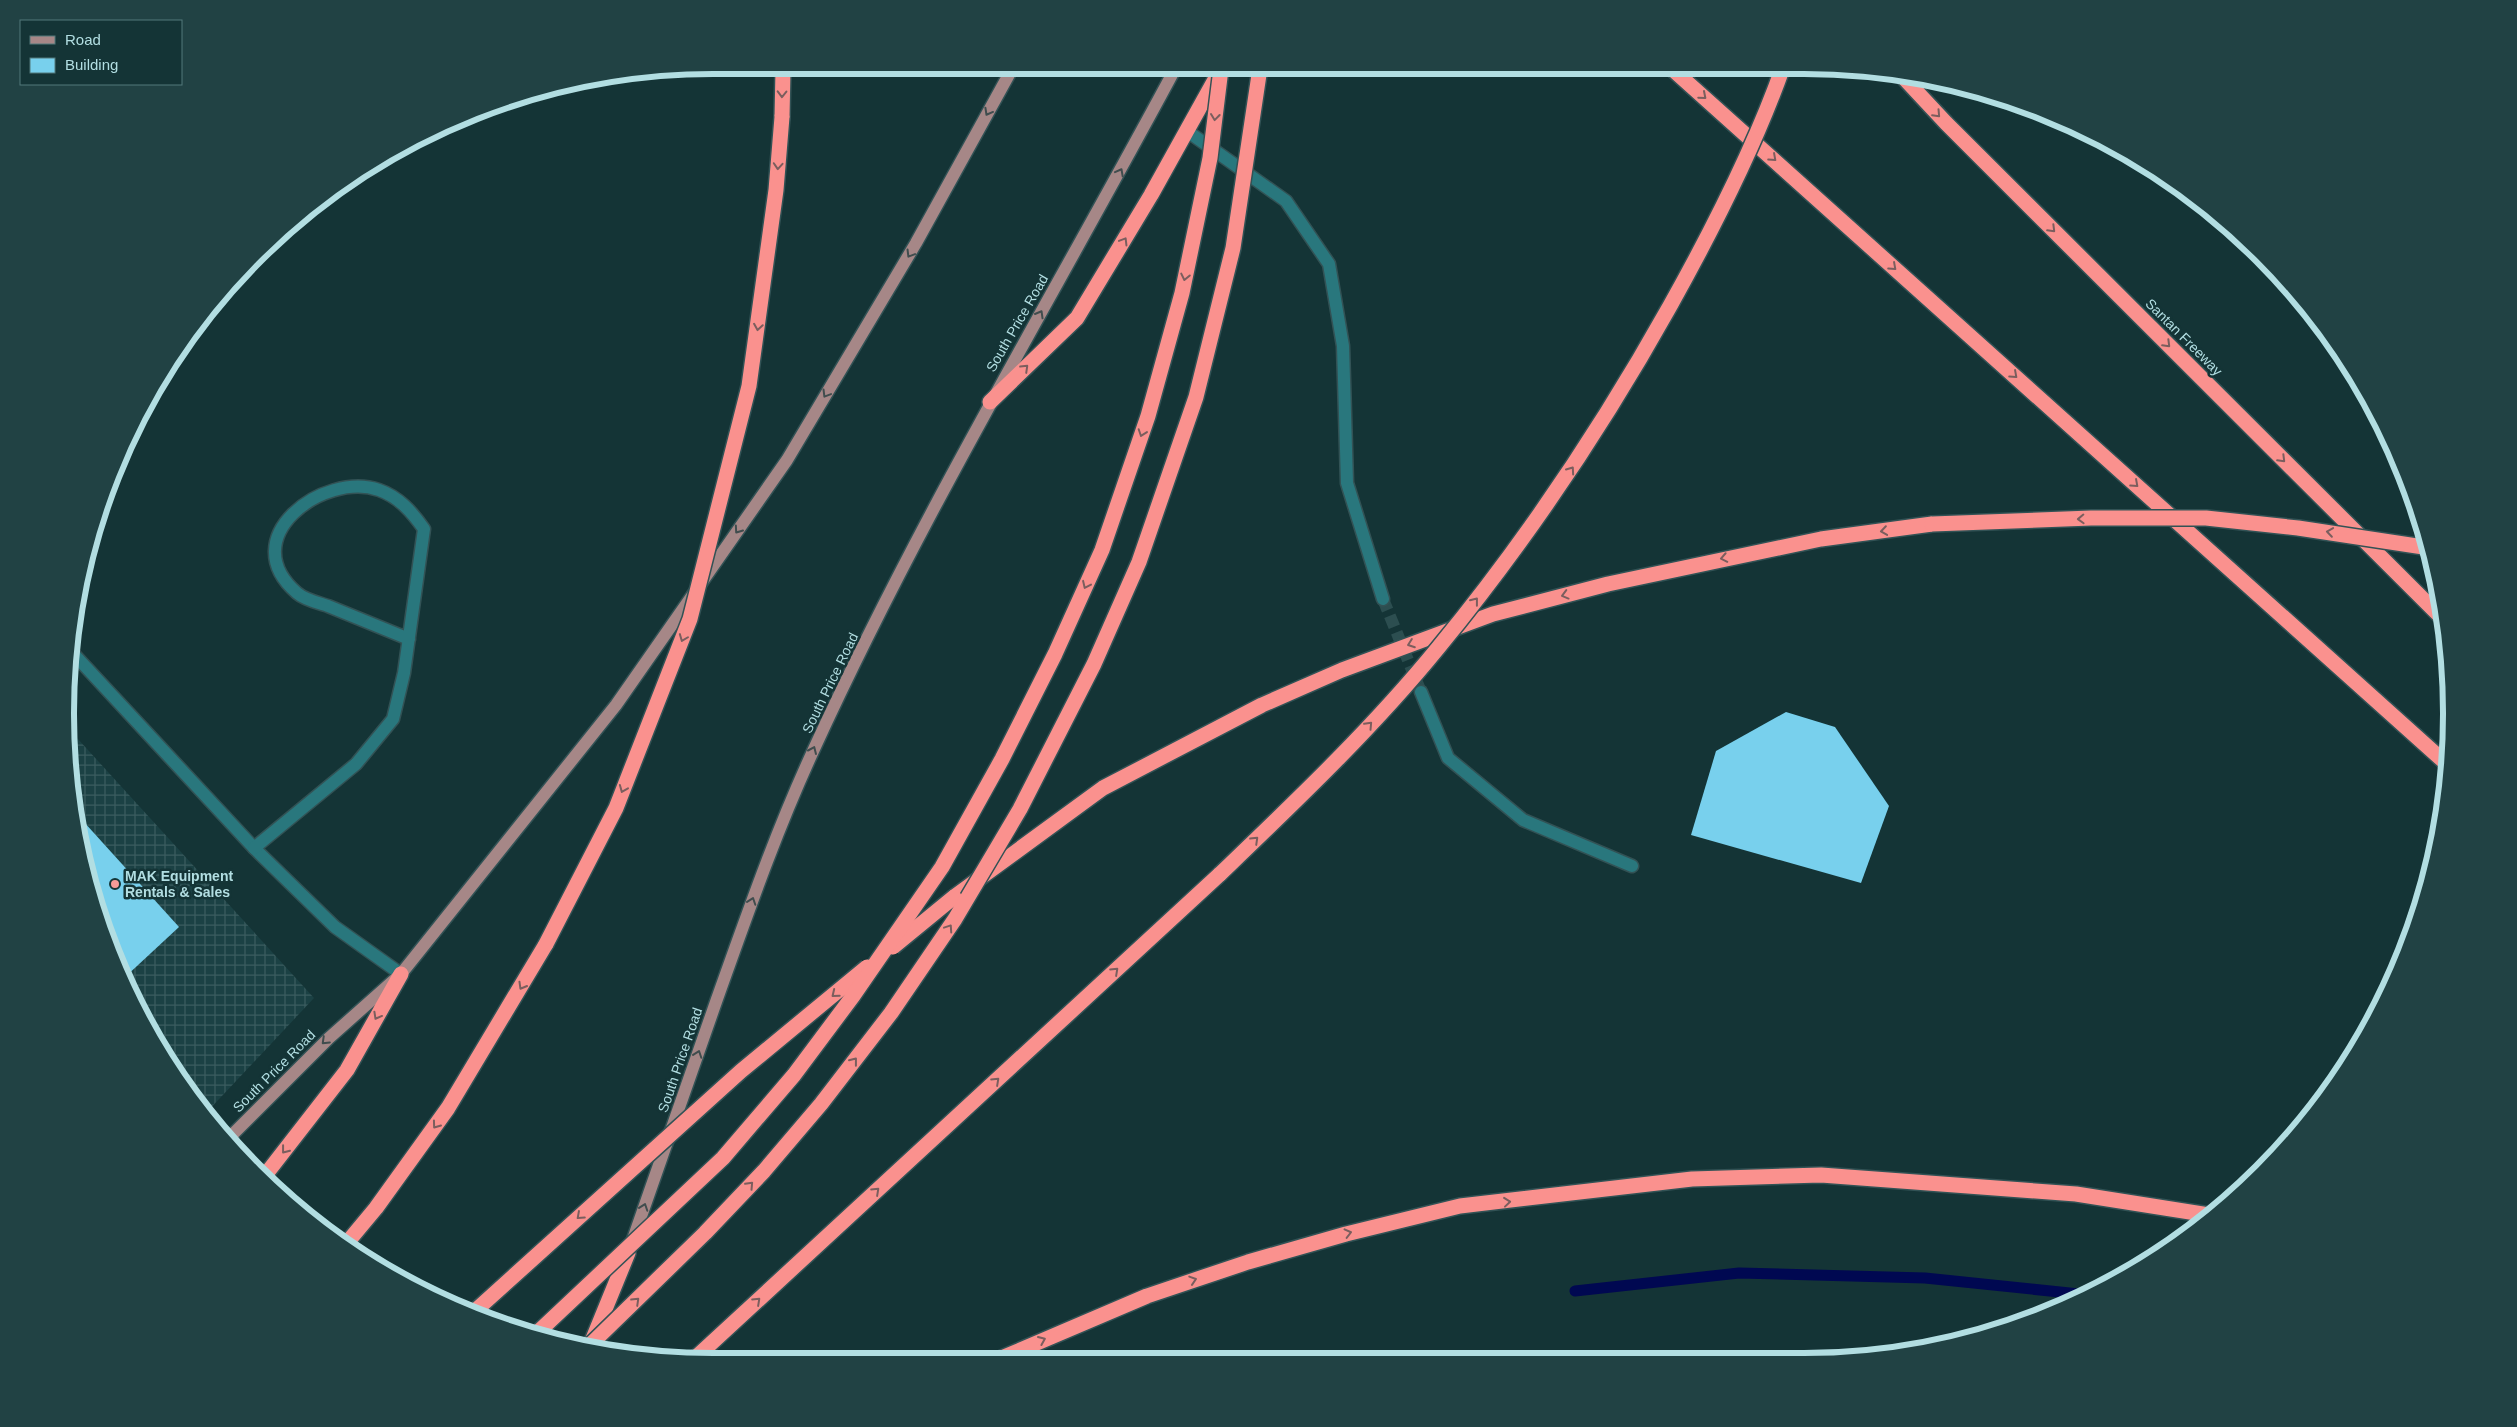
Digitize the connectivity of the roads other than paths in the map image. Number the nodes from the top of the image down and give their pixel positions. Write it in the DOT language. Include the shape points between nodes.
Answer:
graph roads {
  1 [pos="783,74"];
  2 [pos="1009,74"];
  3 [pos="1172,74"];
  4 [pos="1218,74"];
  5 [pos="1220,74"];
  6 [pos="1259,74"];
  7 [pos="1678,74"];
  8 [pos="1780,74"];
  9 [pos="1908,83"];
  10 [pos="1187,131"];
  11 [pos="990,402"];
  12 [pos="2421,547"];
  13 [pos="1384,599"];
  14 [pos="2435,611"];
  15 [pos="409,639"];
  16 [pos="76,657"];
  17 [pos="1421,692"];
  18 [pos="2442,759"];
  19 [pos="254,848"];
  20 [pos="1632,866"];
  21 [pos="401,974"];
  22 [pos="233,1134"];
  23 [pos="268,1172"];
  24 [pos="2202,1214"];
  25 [pos="350,1239"];
  26 [pos="628,1253"];
  27 [pos="477,1308"];
  28 [pos="541,1329"];
  29 [pos="591,1341"];
  30 [pos="594,1342"];
  31 [pos="600,1343"];
  32 [pos="700,1353"];
  33 [pos="1013,1353"];
  1 -- 25 [label="highway, one-way, bridge" via="776,190 749,386 690,620 616,808 546,944 448,1108"];
  2 -- 21 [label="main road, South Price Road, one-way" via="916,243 787,460 616,705"];
  11 -- 3 [label="main road, South Price Road, one-way"];
  4 -- 10 [label="highway"];
  5 -- 28 [label="highway, one-way, bridge" via="1210,158 1182,293 1148,416 1102,550 1002,759 942,867 794,1075 723,1158"];
  30 -- 6 [label="highway, one-way, bridge" via="705,1233 821,1104 891,1013 950,927 1020,809 1094,664 1139,562 1196,397 1233,248"];
  7 -- 18 [label="highway, one-way"];
  32 -- 8 [label="highway, one-way, bridge" via="1220,874 1345,751 1438,649 1578,461 1639,361 1699,254 1736,178"];
  9 -- 14 [label="highway, Santan Freeway, one-way"];
  11 -- 10 [label="highway, one-way" via="1077,318"];
  10 -- 13 [label="lane" via="1286,202 1329,264 1343,346 1347,483"];
  26 -- 11 [label="main road, South Price Road, one-way" via="766,860 853,667"];
  12 -- 27 [label="highway, one-way, bridge" via="2206,518 2091,518 1932,524 1820,539 1608,584 1493,614 1342,670 1262,705 1103,788 954,897 741,1071"];
  15 -- 15 [label="lane" via="424,529 408,506 378,490 351,488 311,498 285,522 274,543 278,572 298,594"];
  15 -- 19 [label="lane" via="393,719 356,764"];
  16 -- 19 [label="lane"];
  17 -- 20 [label="lane" via="1448,758 1493,796 1523,820"];
  19 -- 21 [label="lane" via="335,927"];
  21 -- 22 [label="main road, South Price Road, one-way" via="329,1038"];
  21 -- 23 [label="highway, one-way" via="347,1070"];
  33 -- 24 [label="highway, one-way" via="1147,1296 1238,1265 1460,1206 1692,1180 1821,1175 2076,1194"];
  26 -- 29 [label="highway"];
  26 -- 31 [label="main road, South Price Road"];
}
